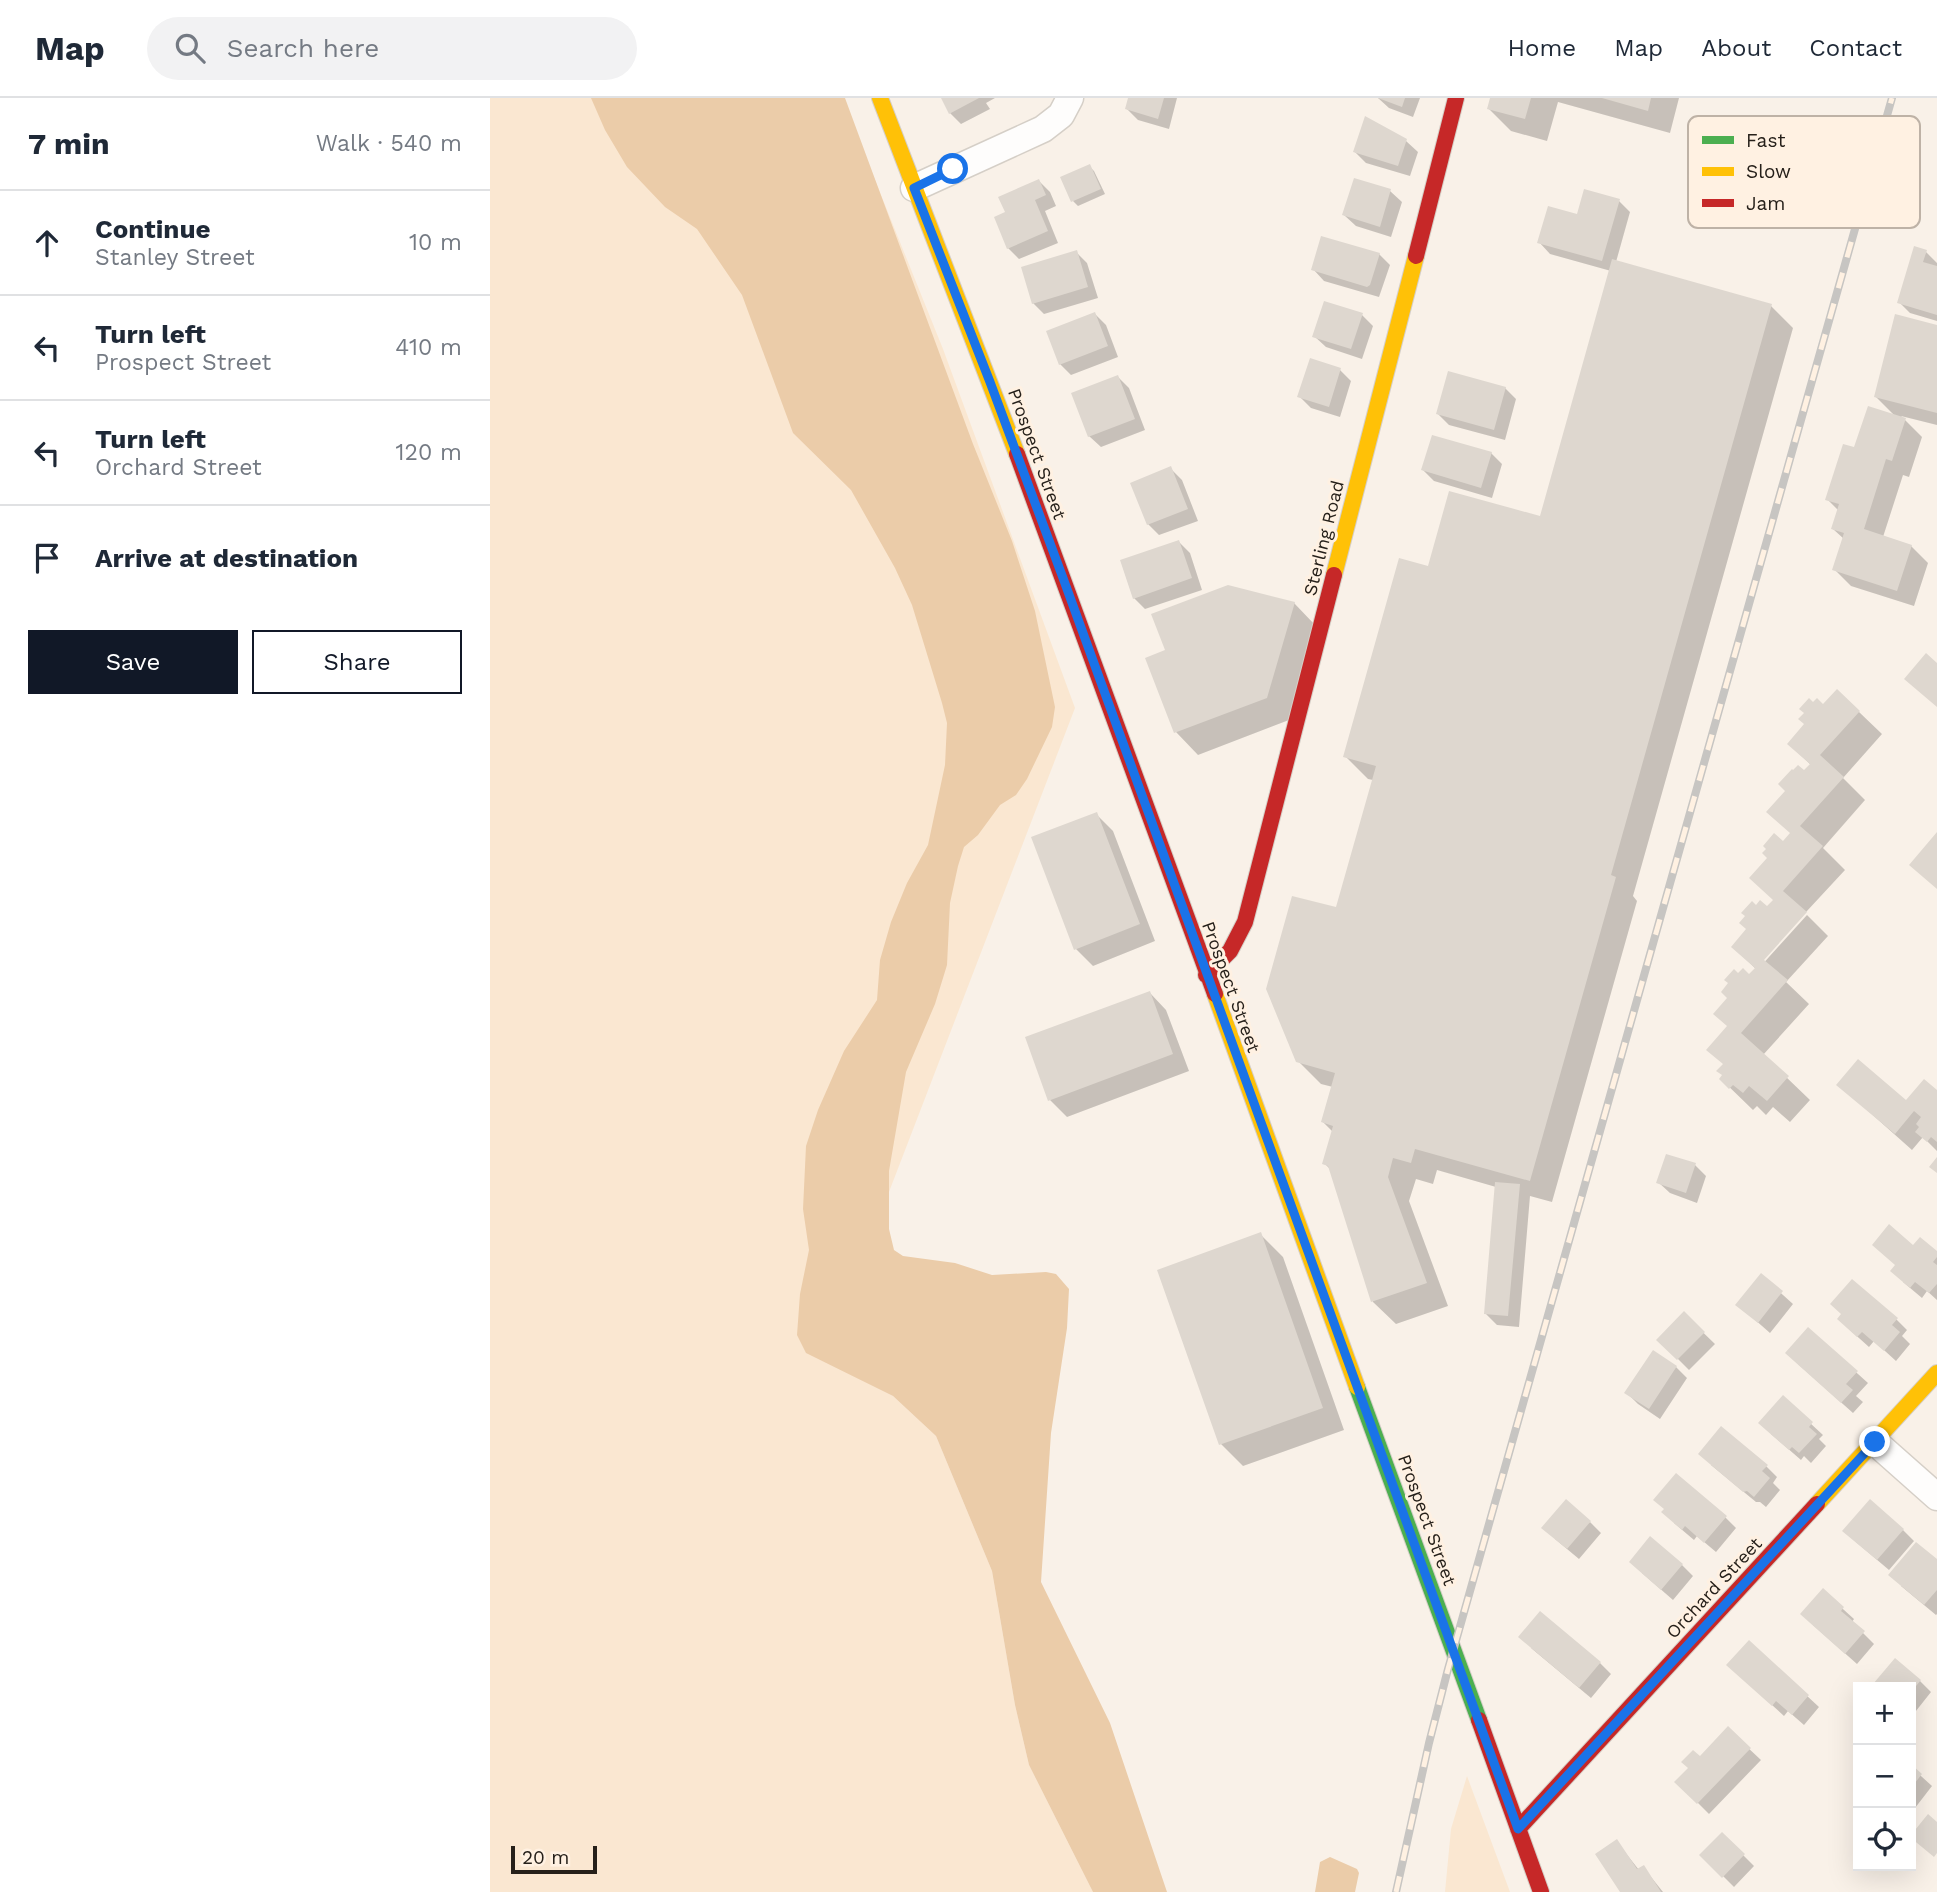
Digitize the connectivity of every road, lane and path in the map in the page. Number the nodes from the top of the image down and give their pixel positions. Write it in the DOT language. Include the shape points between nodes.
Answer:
graph roads {
  1 [pos="880,98"];
  2 [pos="1070,98"];
  3 [pos="1456,98"];
  4 [pos="914,188"];
  5 [pos="1206,975"];
  6 [pos="1937,1373"];
  7 [pos="1875,1442"];
  8 [pos="1937,1497"];
  9 [pos="1518,1829"];
  10 [pos="1541,1892"];
  1 -- 4 [label="main road, Prospect Street"];
  2 -- 4 [label="street" via="1061,115 1043,129"];
  3 -- 5 [label="main road, Sterling Road" via="1245,922 1230,951"];
  4 -- 5 [label="main road, Prospect Street"];
  5 -- 9 [label="main road, Prospect Street"];
  6 -- 7 [label="main road, Orchard Street"];
  7 -- 8 [label="street"];
  7 -- 9 [label="main road, Orchard Street"];
  9 -- 10 [label="main road, Prospect Street"];
}
